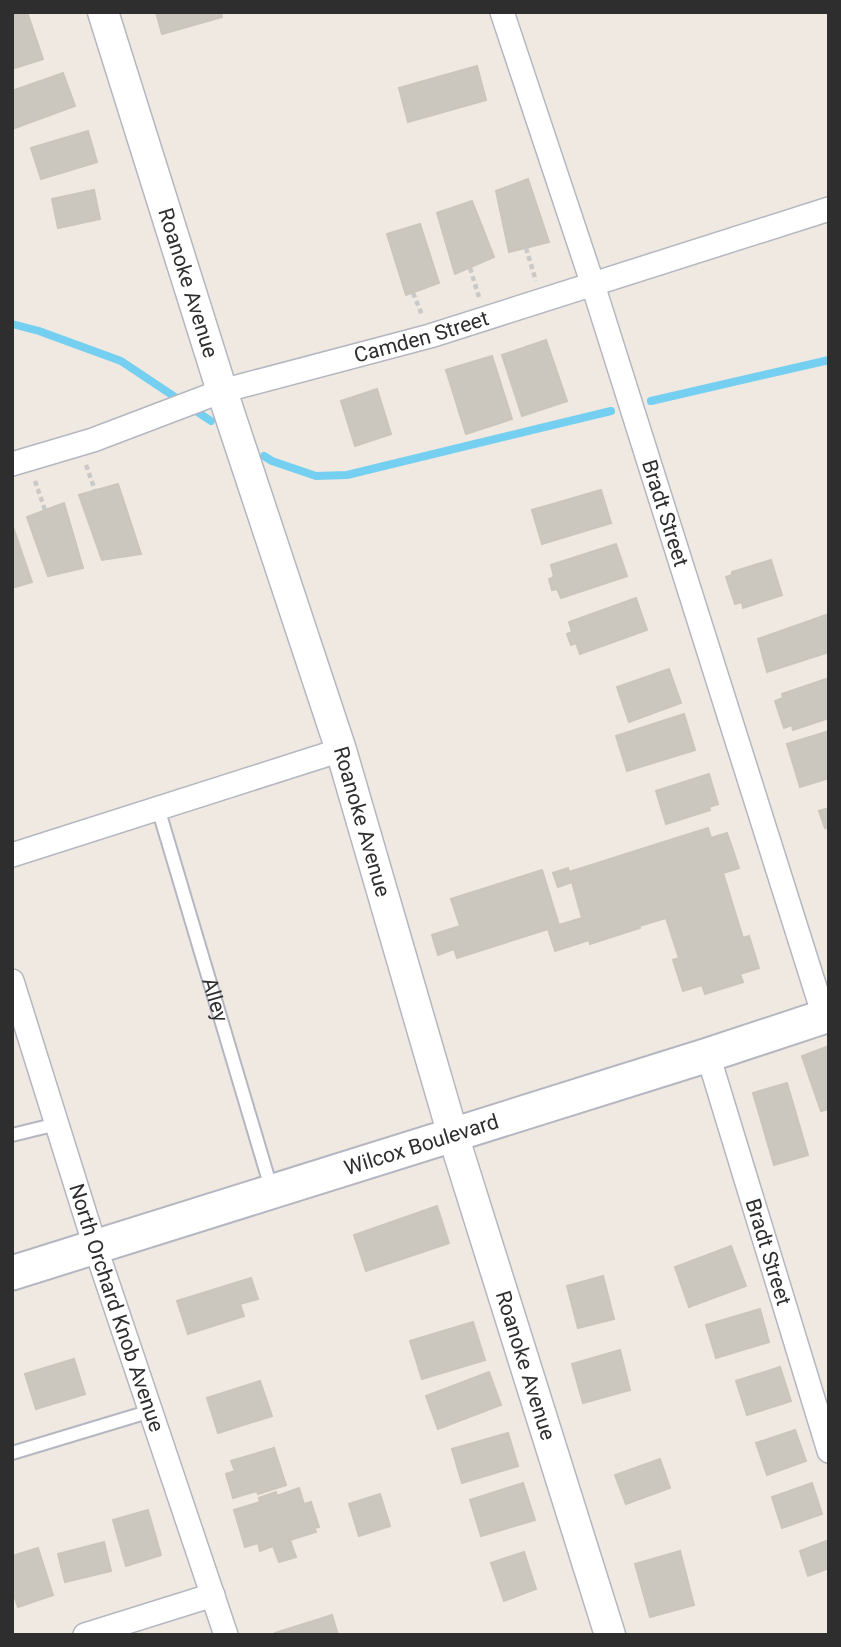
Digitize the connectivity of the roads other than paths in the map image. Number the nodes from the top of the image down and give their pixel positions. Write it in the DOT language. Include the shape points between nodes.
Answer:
graph roads {
  1 [pos="103,12"];
  2 [pos="502,12"];
  3 [pos="829,209"];
  4 [pos="593,285"];
  5 [pos="222,391"];
  6 [pos="20,462"];
  7 [pos="341,750"];
  8 [pos="158,808"];
  9 [pos="12,855"];
  10 [pos="12,981"];
  11 [pos="826,1015"];
  12 [pos="708,1055"];
  13 [pos="57,1124"];
  14 [pos="12,1135"];
  15 [pos="453,1135"];
  16 [pos="272,1191"];
  17 [pos="94,1246"];
  18 [pos="12,1273"];
  19 [pos="151,1411"];
  20 [pos="829,1451"];
  21 [pos="12,1453"];
  22 [pos="213,1595"];
  23 [pos="85,1635"];
  24 [pos="226,1635"];
  25 [pos="610,1635"];
  1 -- 5 [label="street, Roanoke Avenue"];
  2 -- 4 [label="street, Bradt Street"];
  3 -- 4 [label="street, Camden Street"];
  4 -- 5 [label="street, Camden Street" via="430,336"];
  4 -- 11 [label="street, Bradt Street"];
  5 -- 6 [label="street, Camden Street"];
  5 -- 7 [label="street, Roanoke Avenue"];
  7 -- 8 [label="street"];
  7 -- 15 [label="street, Roanoke Avenue"];
  8 -- 9 [label="street"];
  8 -- 16 [label="lane, Alley"];
  10 -- 13 [label="street, North Orchard Knob Avenue"];
  11 -- 12 [label="main road, Wilcox Boulevard"];
  12 -- 15 [label="main road, Wilcox Boulevard"];
  12 -- 20 [label="street, Bradt Street"];
  13 -- 14 [label="lane"];
  13 -- 17 [label="street, North Orchard Knob Avenue"];
  15 -- 16 [label="main road, Wilcox Boulevard"];
  15 -- 25 [label="street, Roanoke Avenue"];
  16 -- 17 [label="main road, Wilcox Boulevard"];
  17 -- 18 [label="main road, Wilcox Boulevard"];
  17 -- 19 [label="street, North Orchard Knob Avenue"];
  19 -- 21 [label="lane"];
  19 -- 22 [label="street, North Orchard Knob Avenue"];
  22 -- 23 [label="street"];
  22 -- 24 [label="street, North Orchard Knob Avenue"];
}
